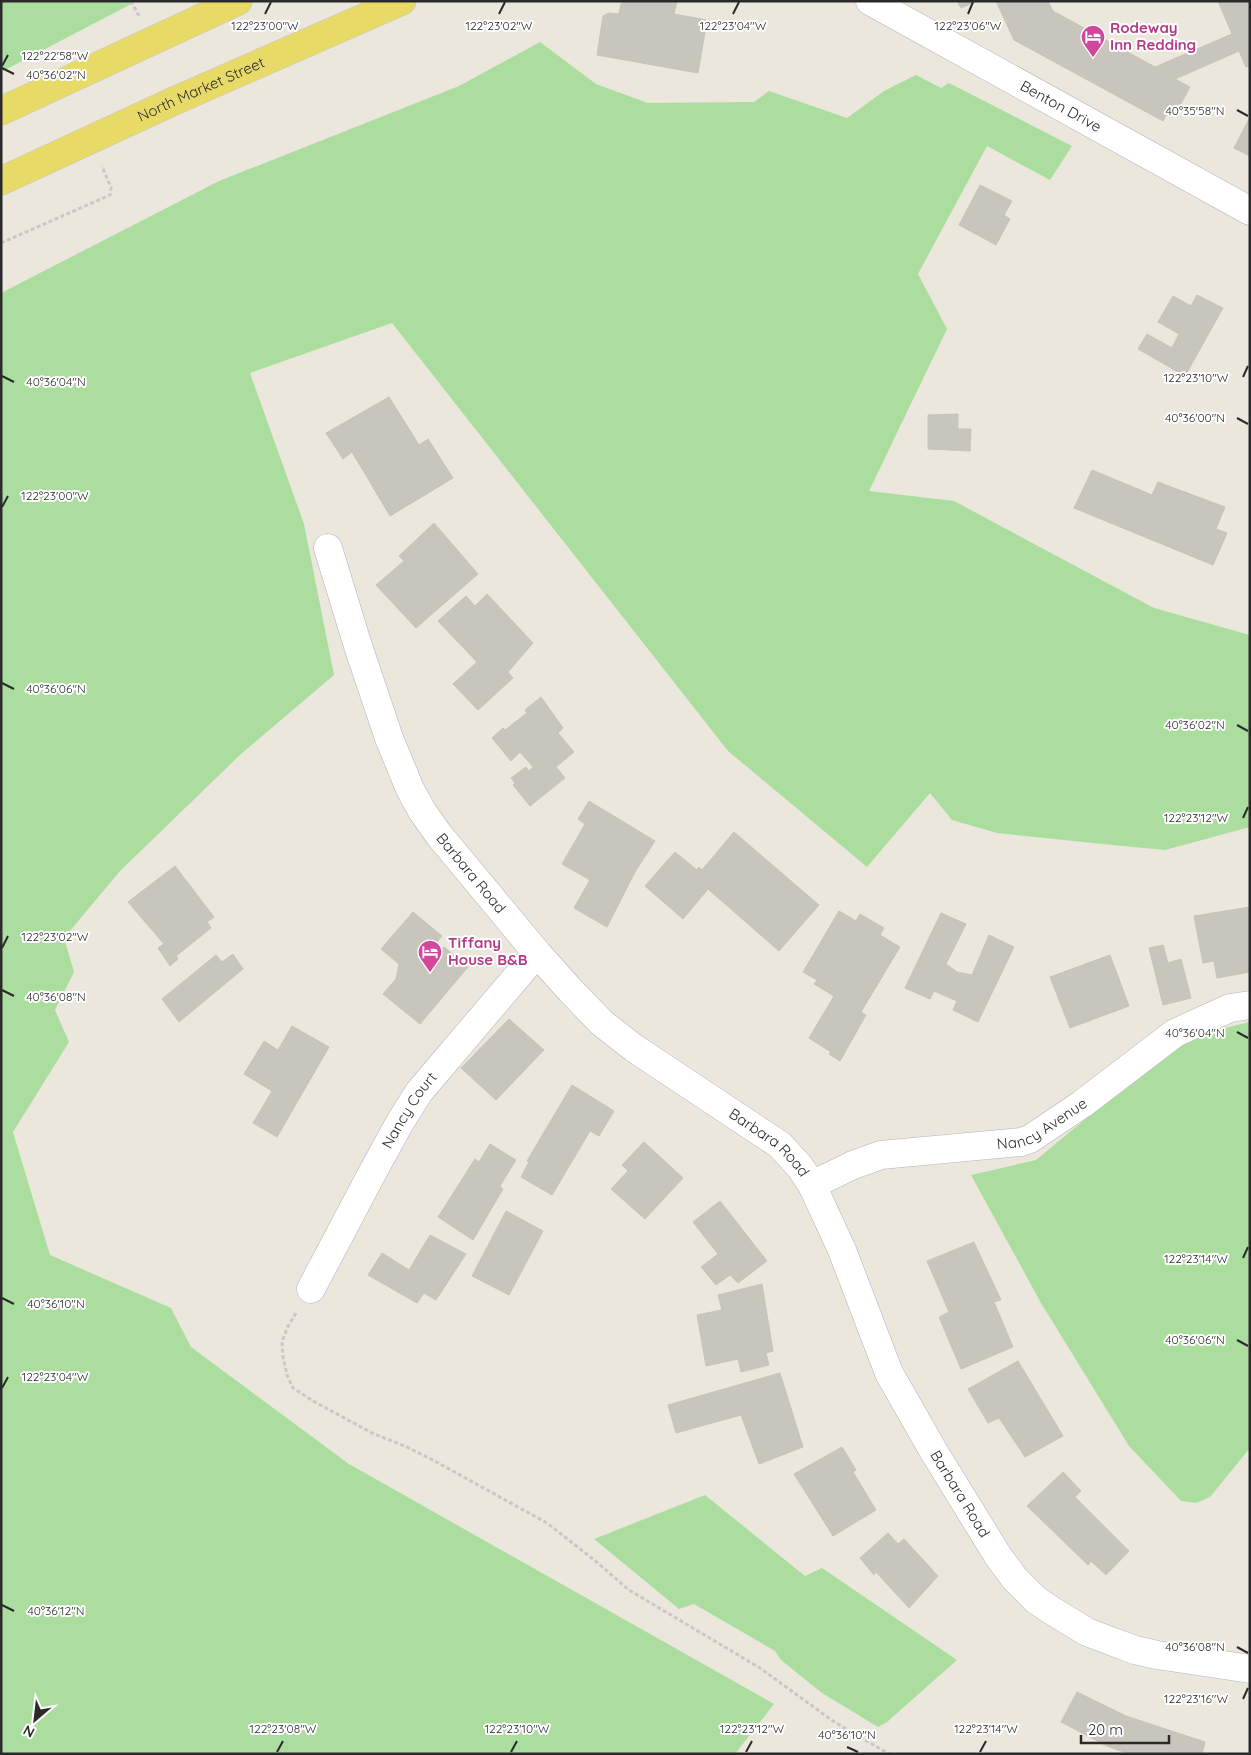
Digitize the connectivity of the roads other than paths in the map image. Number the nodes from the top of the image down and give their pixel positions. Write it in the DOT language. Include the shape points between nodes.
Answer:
graph roads {
  1 [pos="238,1"];
  2 [pos="402,1"];
  3 [pos="870,1"];
  4 [pos="1,111"];
  5 [pos="1,181"];
  6 [pos="1250,211"];
  7 [pos="328,548"];
  8 [pos="537,952"];
  9 [pos="1250,1005"];
  10 [pos="812,1185"];
  11 [pos="311,1289"];
  12 [pos="1250,1668"];
  1 -- 4 [label="main road"];
  2 -- 5 [label="main road, North Market Street"];
  3 -- 6 [label="street, Benton Drive"];
  7 -- 8 [label="street, Barbara Road" via="389,738 410,789 439,836"];
  8 -- 10 [label="street, Barbara Road" via="602,1023 634,1048 780,1145"];
  8 -- 11 [label="street, Nancy Court" via="419,1092"];
  9 -- 10 [label="street, Nancy Avenue" via="1230,1008 1175,1033 1030,1139 880,1155"];
  10 -- 12 [label="street, Barbara Road" via="842,1250 889,1373 934,1452 1015,1579 1051,1610 1087,1632 1108,1640 1157,1655"];
}
